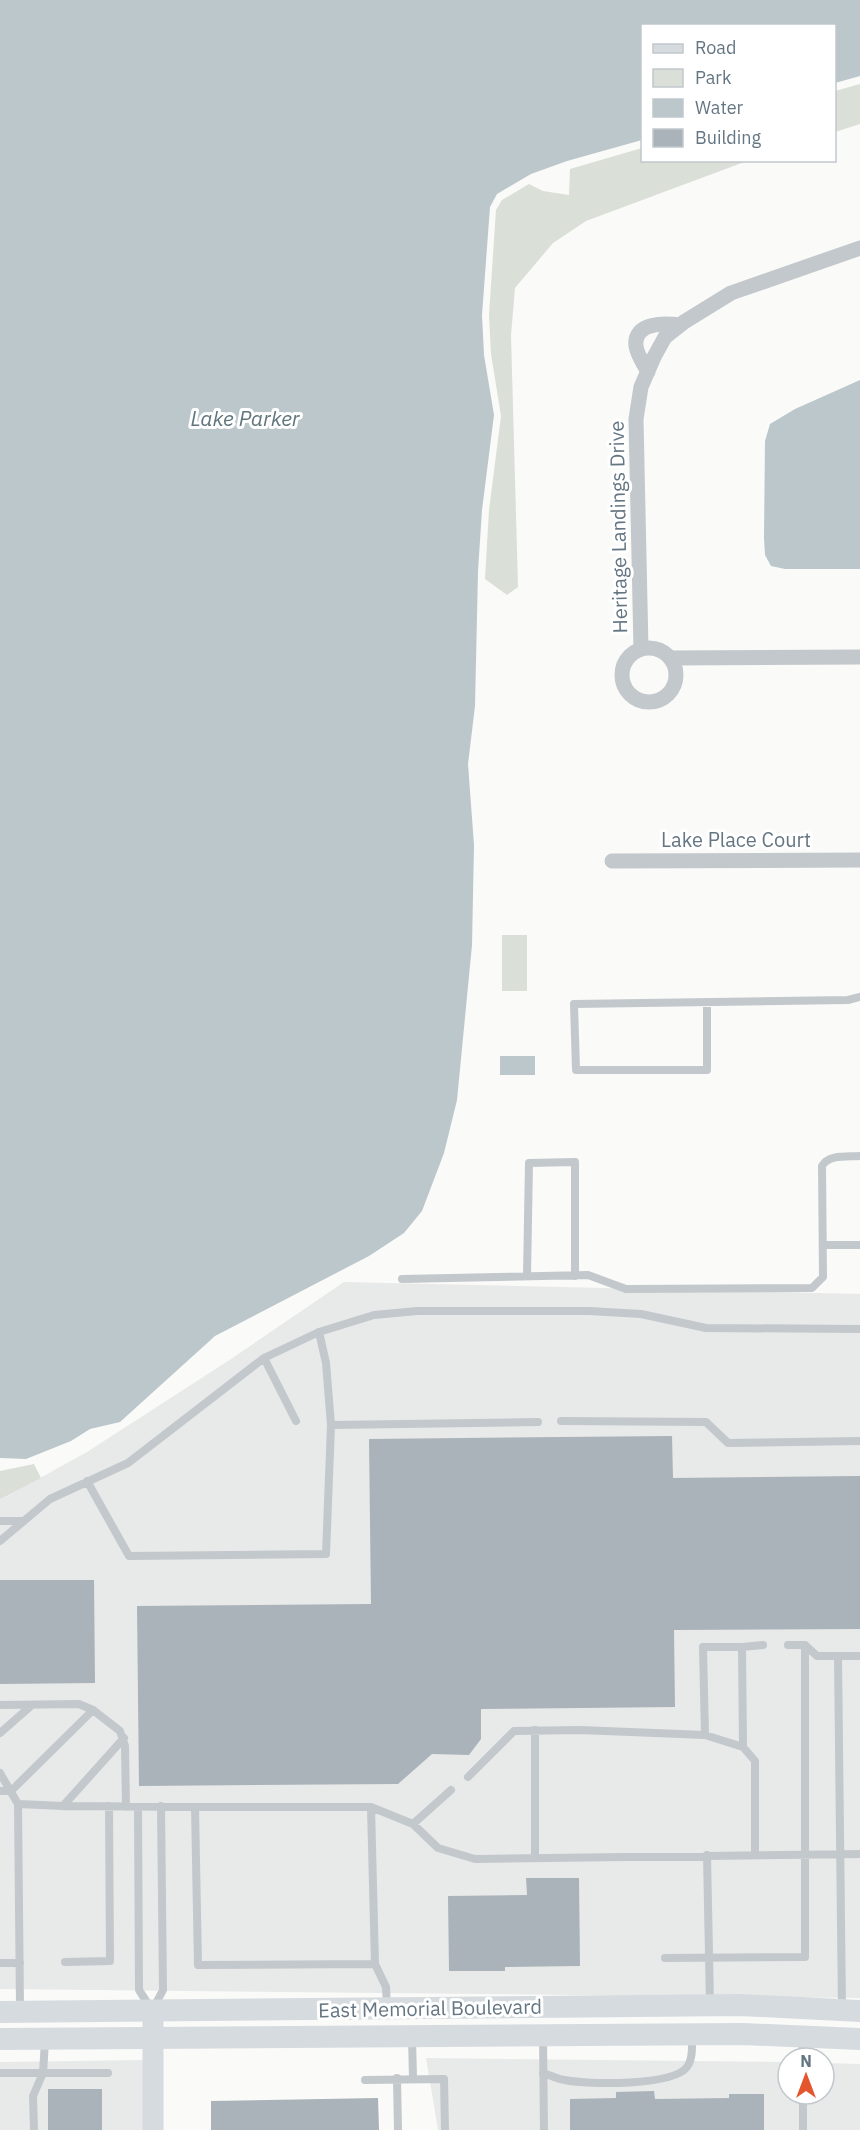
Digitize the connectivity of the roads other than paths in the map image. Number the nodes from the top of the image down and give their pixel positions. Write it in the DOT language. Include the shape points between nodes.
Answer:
graph roads {
  1 [pos="860,248"];
  2 [pos="680,325"];
  3 [pos="648,372"];
  4 [pos="642,649"];
  5 [pos="860,657"];
  6 [pos="670,658"];
  7 [pos="860,860"];
  8 [pos="612,861"];
  9 [pos="860,997"];
  10 [pos="707,1002"];
  11 [pos="860,1156"];
  12 [pos="823,1245"];
  13 [pos="860,1245"];
  14 [pos="575,1275"];
  15 [pos="527,1276"];
  16 [pos="402,1279"];
  17 [pos="860,1329"];
  18 [pos="319,1332"];
  19 [pos="264,1358"];
  20 [pos="296,1421"];
  21 [pos="561,1421"];
  22 [pos="538,1422"];
  23 [pos="331,1425"];
  24 [pos="860,1441"];
  25 [pos="87,1481"];
  26 [pos="0,1521"];
  27 [pos="24,1521"];
  28 [pos="0,1541"];
  29 [pos="762,1645"];
  30 [pos="788,1645"];
  31 [pos="805,1645"];
  32 [pos="742,1647"];
  33 [pos="838,1656"];
  34 [pos="860,1656"];
  35 [pos="0,1705"];
  36 [pos="32,1705"];
  37 [pos="93,1710"];
  38 [pos="535,1730"];
  39 [pos="0,1733"];
  40 [pos="705,1734"];
  41 [pos="124,1738"];
  42 [pos="743,1747"];
  43 [pos="0,1773"];
  44 [pos="468,1777"];
  45 [pos="451,1790"];
  46 [pos="0,1791"];
  47 [pos="11,1791"];
  48 [pos="18,1803"];
  49 [pos="63,1806"];
  50 [pos="109,1806"];
  51 [pos="161,1806"];
  52 [pos="126,1807"];
  53 [pos="138,1807"];
  54 [pos="195,1807"];
  55 [pos="371,1807"];
  56 [pos="413,1824"];
  57 [pos="840,1853"];
  58 [pos="755,1854"];
  59 [pos="860,1854"];
  60 [pos="707,1855"];
  61 [pos="804,1855"];
  62 [pos="536,1858"];
  63 [pos="710,1957"];
  64 [pos="665,1958"];
  65 [pos="65,1962"];
  66 [pos="0,1963"];
  67 [pos="20,1963"];
  68 [pos="375,1964"];
  69 [pos="710,2005"];
  70 [pos="607,2006"];
  71 [pos="387,2009"];
  72 [pos="153,2011"];
  73 [pos="851,2011"];
  74 [pos="10,2012"];
  75 [pos="692,2034"];
  76 [pos="543,2035"];
  77 [pos="412,2036"];
  78 [pos="153,2038"];
  79 [pos="0,2039"];
  80 [pos="45,2039"];
  81 [pos="854,2041"];
  82 [pos="794,2046"];
  83 [pos="812,2046"];
  84 [pos="0,2073"];
  85 [pos="43,2073"];
  86 [pos="108,2073"];
  87 [pos="543,2073"];
  88 [pos="397,2078"];
  89 [pos="413,2078"];
  90 [pos="365,2080"];
  91 [pos="803,2106"];
  92 [pos="33,2130"];
  93 [pos="153,2130"];
  94 [pos="398,2130"];
  95 [pos="445,2130"];
  96 [pos="544,2130"];
  97 [pos="803,2130"];
  1 -- 2 [label="street, Heritage Landings Drive" via="731,293"];
  2 -- 3 [label="street, Heritage Landings Drive" via="665,337"];
  2 -- 3 [label="street" via="647,326 640,334 636,347"];
  3 -- 4 [label="street, Heritage Landings Drive" via="641,387 636,419"];
  4 -- 6 [label="street" via="657,649"];
  4 -- 6 [label="street" via="628,659 622,675 627,690 641,700 658,700 671,690 676,674"];
  5 -- 6 [label="street"];
  7 -- 8 [label="street, Lake Place Court"];
  9 -- 10 [label="lane"];
  10 -- 10 [label="lane" via="574,1004 576,1070 707,1070"];
  11 -- 12 [label="lane" via="831,1158 822,1166"];
  12 -- 13 [label="lane"];
  12 -- 14 [label="lane" via="823,1277 812,1288 626,1288 588,1275"];
  14 -- 15 [label="lane"];
  14 -- 15 [label="lane" via="575,1162 529,1162"];
  15 -- 16 [label="lane"];
  17 -- 18 [label="lane" via="706,1328 640,1314 589,1311 417,1311 374,1315"];
  18 -- 19 [label="lane"];
  18 -- 23 [label="lane"];
  19 -- 20 [label="lane"];
  19 -- 25 [label="lane" via="128,1463"];
  21 -- 24 [label="lane" via="706,1422 728,1443"];
  22 -- 23 [label="lane"];
  23 -- 25 [label="lane" via="326,1554 129,1556"];
  25 -- 27 [label="lane" via="50,1499"];
  26 -- 27 [label="lane"];
  27 -- 28 [label="lane"];
  29 -- 32 [label="lane"];
  30 -- 31 [label="lane"];
  31 -- 33 [label="lane" via="817,1656"];
  31 -- 61 [label="lane"];
  32 -- 40 [label="lane" via="703,1647"];
  32 -- 42 [label="lane"];
  33 -- 34 [label="lane"];
  33 -- 57 [label="lane"];
  35 -- 36 [label="lane"];
  36 -- 37 [label="lane" via="79,1704"];
  36 -- 39 [label="lane"];
  37 -- 41 [label="lane"];
  37 -- 47 [label="lane"];
  38 -- 40 [label="lane"];
  38 -- 44 [label="lane" via="514,1731"];
  38 -- 62 [label="lane"];
  40 -- 42 [label="lane"];
  41 -- 49 [label="lane"];
  41 -- 52 [label="lane"];
  42 -- 58 [label="lane" via="755,1761"];
  43 -- 47 [label="lane"];
  45 -- 56 [label="lane"];
  46 -- 47 [label="lane"];
  47 -- 48 [label="lane"];
  48 -- 49 [label="lane"];
  48 -- 67 [label="lane"];
  49 -- 50 [label="lane"];
  50 -- 52 [label="lane"];
  50 -- 65 [label="lane" via="110,1961"];
  51 -- 53 [label="lane"];
  51 -- 54 [label="lane"];
  51 -- 72 [label="lane" via="163,1990"];
  52 -- 53 [label="lane"];
  53 -- 72 [label="lane" via="139,1990"];
  54 -- 55 [label="lane"];
  54 -- 68 [label="lane" via="198,1965"];
  55 -- 56 [label="lane"];
  55 -- 68 [label="lane"];
  56 -- 62 [label="lane" via="438,1848 475,1859"];
  57 -- 59 [label="lane"];
  57 -- 61 [label="lane"];
  57 -- 73 [label="lane"];
  58 -- 60 [label="lane"];
  58 -- 61 [label="lane"];
  60 -- 62 [label="lane"];
  60 -- 63 [label="lane"];
  61 -- 63 [label="lane" via="805,1957"];
  63 -- 64 [label="lane"];
  63 -- 69 [label="lane"];
  66 -- 67 [label="lane"];
  67 -- 74 [label="lane"];
  68 -- 71 [label="lane" via="386,1987"];
  69 -- 70 [label="main road, East Memorial Boulevard"];
  69 -- 73 [label="main road, East Memorial Boulevard"];
  70 -- 71 [label="main road, East Memorial Boulevard"];
  70 -- 76 [label="main road" via="556,2022"];
  71 -- 72 [label="main road, East Memorial Boulevard"];
  72 -- 74 [label="main road, East Memorial Boulevard"];
  72 -- 78 [label="street"];
  75 -- 76 [label="main road, East Memorial Boulevard"];
  75 -- 82 [label="main road, East Memorial Boulevard"];
  75 -- 87 [label="lane" via="689,2066 679,2075 600,2083 565,2080"];
  76 -- 77 [label="main road, East Memorial Boulevard"];
  76 -- 87 [label="lane"];
  77 -- 78 [label="main road, East Memorial Boulevard"];
  77 -- 89 [label="lane"];
  78 -- 80 [label="main road, East Memorial Boulevard"];
  78 -- 93 [label="street"];
  79 -- 80 [label="main road, East Memorial Boulevard"];
  80 -- 85 [label="lane"];
  81 -- 83 [label="main road, East Memorial Boulevard"];
  84 -- 85 [label="lane"];
  85 -- 86 [label="lane"];
  85 -- 92 [label="lane" via="33,2096"];
  87 -- 96 [label="lane"];
  88 -- 89 [label="lane"];
  88 -- 90 [label="lane"];
  88 -- 94 [label="lane"];
  89 -- 95 [label="lane" via="444,2079"];
  91 -- 97 [label="lane"];
}
